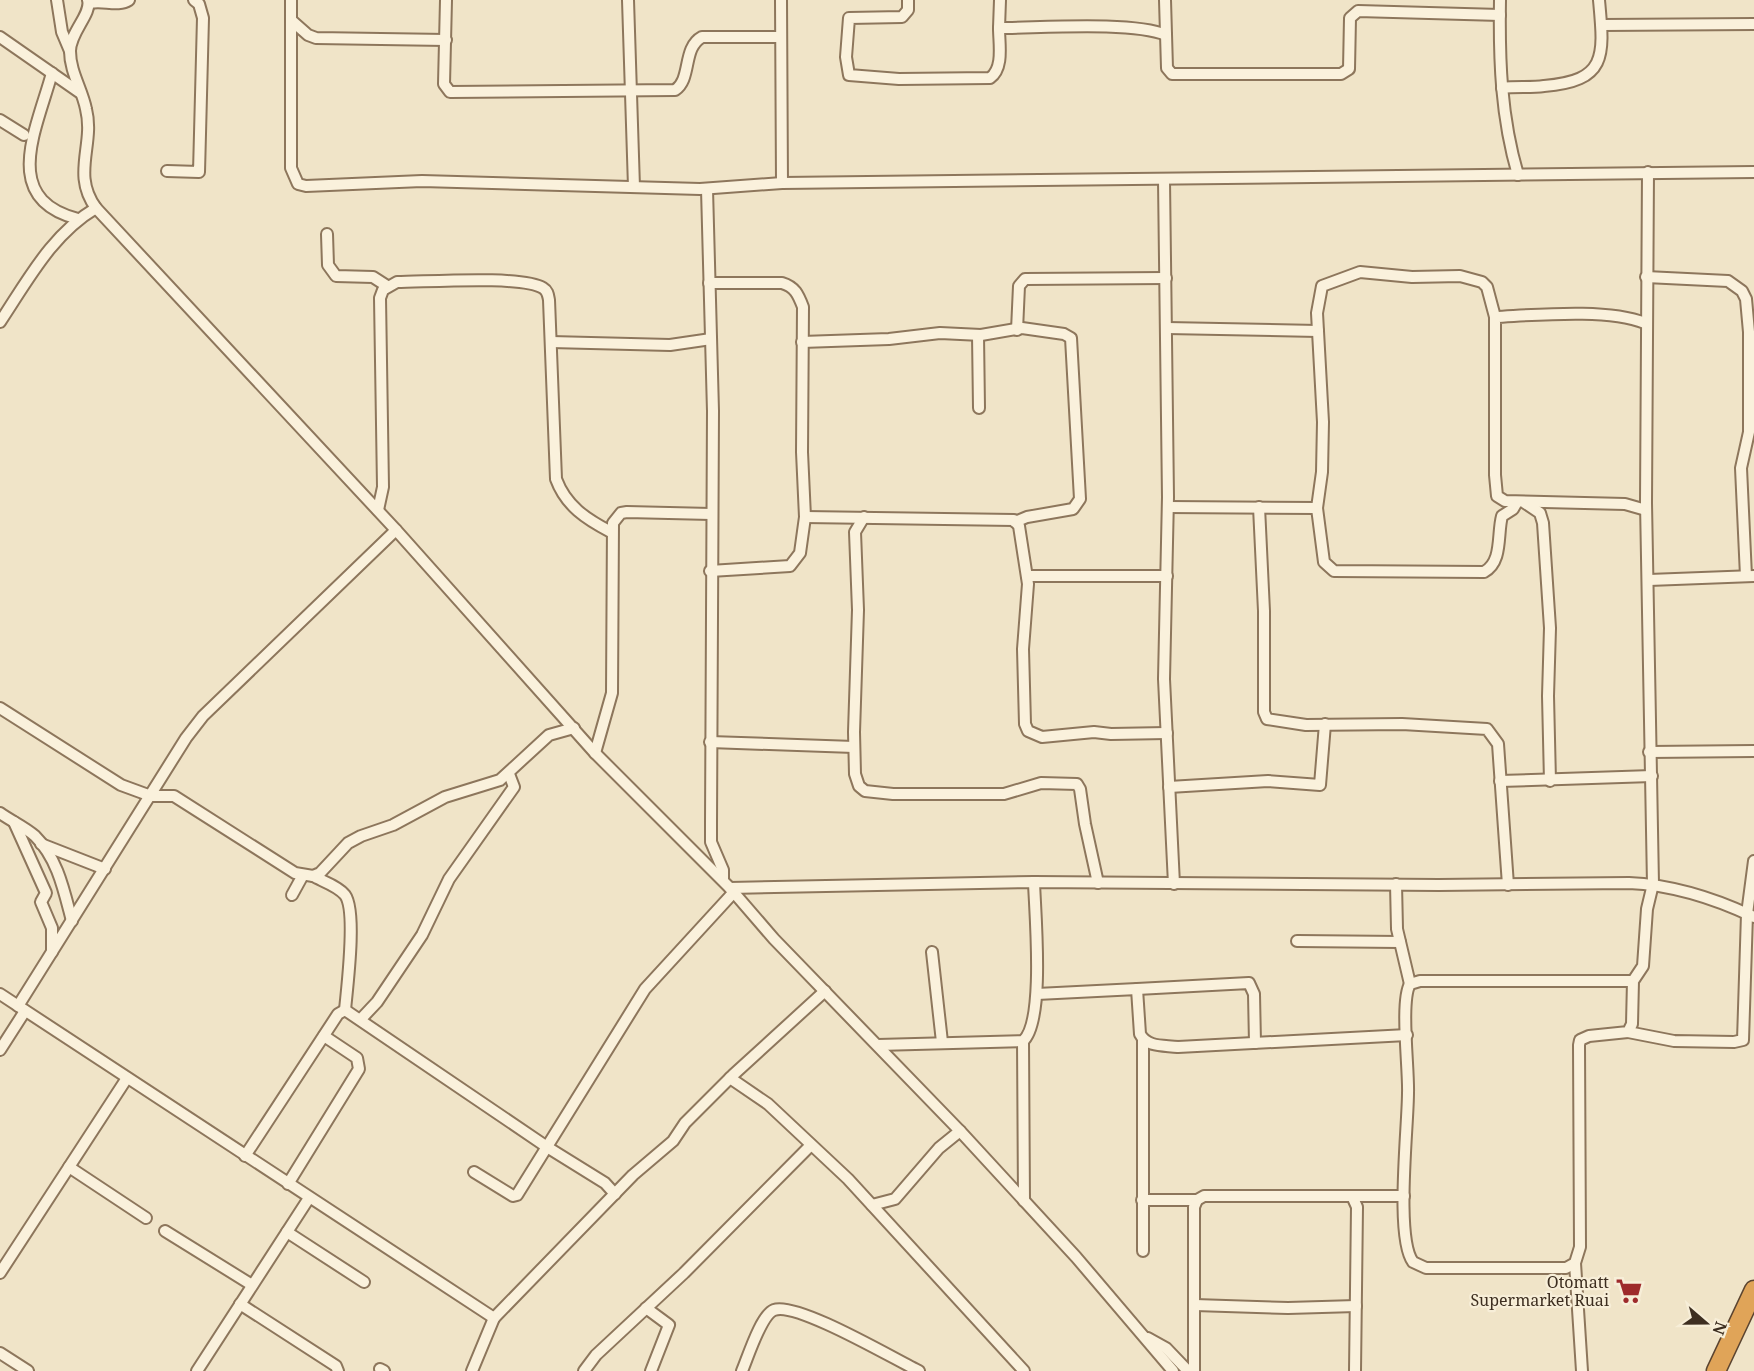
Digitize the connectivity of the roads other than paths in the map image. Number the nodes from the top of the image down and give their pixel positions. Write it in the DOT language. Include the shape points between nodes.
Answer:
graph roads {
  1 [pos="57,0"];
  2 [pos="129,0"];
  3 [pos="194,0"];
  4 [pos="291,0"];
  5 [pos="446,0"];
  6 [pos="628,0"];
  7 [pos="780,0"];
  8 [pos="908,0"];
  9 [pos="1000,0"];
  10 [pos="1165,0"];
  11 [pos="1352,0"];
  12 [pos="1500,0"];
  13 [pos="1599,0"];
  14 [pos="89,2"];
  15 [pos="1352,14"];
  16 [pos="1500,15"];
  17 [pos="291,20"];
  18 [pos="1754,24"];
  19 [pos="1602,25"];
  20 [pos="999,28"];
  21 [pos="1166,35"];
  22 [pos="0,37"];
  23 [pos="780,37"];
  24 [pos="446,40"];
  25 [pos="70,51"];
  26 [pos="52,73"];
  27 [pos="1502,88"];
  28 [pos="79,92"];
  29 [pos="631,92"];
  30 [pos="0,120"];
  31 [pos="24,135"];
  32 [pos="19,150"];
  33 [pos="167,171"];
  34 [pos="1648,172"];
  35 [pos="1754,172"];
  36 [pos="1518,175"];
  37 [pos="1164,180"];
  38 [pos="782,183"];
  39 [pos="634,187"];
  40 [pos="21,188"];
  41 [pos="707,189"];
  42 [pos="96,208"];
  43 [pos="78,219"];
  44 [pos="327,234"];
  45 [pos="1646,277"];
  46 [pos="1167,278"];
  47 [pos="710,283"];
  48 [pos="387,286"];
  49 [pos="1495,317"];
  50 [pos="0,322"];
  51 [pos="1645,323"];
  52 [pos="1167,328"];
  53 [pos="1017,330"];
  54 [pos="1318,330"];
  55 [pos="1752,332"];
  56 [pos="978,335"];
  57 [pos="711,339"];
  58 [pos="550,342"];
  59 [pos="802,342"];
  60 [pos="979,408"];
  61 [pos="1521,502"];
  62 [pos="1168,507"];
  63 [pos="1259,507"];
  64 [pos="1317,508"];
  65 [pos="378,510"];
  66 [pos="1646,510"];
  67 [pos="711,514"];
  68 [pos="805,517"];
  69 [pos="838,517"];
  70 [pos="864,517"];
  71 [pos="1015,522"];
  72 [pos="396,530"];
  73 [pos="611,532"];
  74 [pos="855,532"];
  75 [pos="710,572"];
  76 [pos="1027,576"];
  77 [pos="1167,576"];
  78 [pos="1750,576"];
  79 [pos="1649,580"];
  80 [pos="0,708"];
  81 [pos="1325,724"];
  82 [pos="574,728"];
  83 [pos="1167,733"];
  84 [pos="710,742"];
  85 [pos="854,747"];
  86 [pos="1754,751"];
  87 [pos="1649,752"];
  88 [pos="595,753"];
  89 [pos="509,774"];
  90 [pos="1652,776"];
  91 [pos="1550,781"];
  92 [pos="1500,782"];
  93 [pos="1169,787"];
  94 [pos="151,796"];
  95 [pos="0,813"];
  96 [pos="14,822"];
  97 [pos="41,844"];
  98 [pos="1754,861"];
  99 [pos="105,869"];
  100 [pos="308,876"];
  101 [pos="1034,882"];
  102 [pos="1098,883"];
  103 [pos="1174,884"];
  104 [pos="1396,884"];
  105 [pos="1653,884"];
  106 [pos="1508,885"];
  107 [pos="729,887"];
  108 [pos="292,895"];
  109 [pos="1750,915"];
  110 [pos="72,921"];
  111 [pos="1297,941"];
  112 [pos="1400,942"];
  113 [pos="52,952"];
  114 [pos="932,952"];
  115 [pos="1633,981"];
  116 [pos="1410,984"];
  117 [pos="1137,989"];
  118 [pos="825,991"];
  119 [pos="0,994"];
  120 [pos="1037,994"];
  121 [pos="22,1008"];
  122 [pos="345,1010"];
  123 [pos="361,1019"];
  124 [pos="1628,1032"];
  125 [pos="1407,1035"];
  126 [pos="324,1036"];
  127 [pos="1143,1040"];
  128 [pos="1023,1041"];
  129 [pos="942,1042"];
  130 [pos="1255,1043"];
  131 [pos="878,1045"];
  132 [pos="0,1050"];
  133 [pos="127,1078"];
  134 [pos="730,1078"];
  135 [pos="960,1131"];
  136 [pos="811,1145"];
  137 [pos="548,1148"];
  138 [pos="244,1156"];
  139 [pos="69,1167"];
  140 [pos="474,1172"];
  141 [pos="288,1184"];
  142 [pos="615,1194"];
  143 [pos="1352,1196"];
  144 [pos="1367,1196"];
  145 [pos="1404,1196"];
  146 [pos="309,1198"];
  147 [pos="1142,1200"];
  148 [pos="1197,1200"];
  149 [pos="1024,1201"];
  150 [pos="872,1205"];
  151 [pos="1357,1207"];
  152 [pos="146,1218"];
  153 [pos="165,1231"];
  154 [pos="287,1232"];
  155 [pos="1143,1251"];
  156 [pos="1575,1263"];
  157 [pos="0,1273"];
  158 [pos="364,1282"];
  159 [pos="252,1285"];
  160 [pos="1754,1290"];
  161 [pos="240,1304"];
  162 [pos="1195,1305"];
  163 [pos="1356,1306"];
  164 [pos="646,1308"];
  165 [pos="494,1318"];
  166 [pos="1140,1333"];
  167 [pos="0,1353"];
  168 [pos="1022,1370"];
  169 [pos="28,1371"];
  170 [pos="197,1371"];
  171 [pos="339,1371"];
  172 [pos="472,1371"];
  173 [pos="584,1371"];
  174 [pos="651,1371"];
  175 [pos="742,1371"];
  176 [pos="919,1371"];
  177 [pos="1173,1371"];
  178 [pos="1188,1371"];
  179 [pos="1194,1371"];
  180 [pos="1355,1371"];
  181 [pos="1582,1371"];
  182 [pos="1716,1371"];
  1 -- 25 [label="street" via="62,32"];
  2 -- 14 [label="street"];
  3 -- 33 [label="street" via="203,18 199,172"];
  4 -- 17 [label="street"];
  5 -- 24 [label="street"];
  6 -- 29 [label="street"];
  7 -- 23 [label="street"];
  8 -- 20 [label="street" via="908,10 902,17 849,18 849,75 990,78 999,65"];
  9 -- 20 [label="street"];
  10 -- 21 [label="street"];
  11 -- 15 [label="street"];
  12 -- 16 [label="street"];
  13 -- 19 [label="street"];
  14 -- 25 [label="street" via="72,37"];
  15 -- 16 [label="street" via="1358,11"];
  15 -- 21 [label="street" via="1349,69 1341,74 1172,74 1167,68"];
  16 -- 27 [label="street"];
  17 -- 24 [label="street" via="316,38"];
  17 -- 39 [label="street" via="291,168 298,184 422,181"];
  18 -- 19 [label="street"];
  19 -- 27 [label="street" via="1598,63 1587,76 1545,87"];
  20 -- 21 [label="street" via="1127,28"];
  22 -- 26 [label="street"];
  23 -- 29 [label="street" via="702,37 690,51 682,85"];
  23 -- 38 [label="street"];
  24 -- 29 [label="street" via="444,84 450,92"];
  25 -- 28 [label="street"];
  26 -- 28 [label="street"];
  26 -- 31 [label="street"];
  27 -- 36 [label="street" via="1506,136"];
  28 -- 42 [label="street" via="88,122 84,185"];
  29 -- 39 [label="street"];
  30 -- 31 [label="street"];
  31 -- 32 [label="street"];
  34 -- 35 [label="street"];
  34 -- 36 [label="street"];
  34 -- 45 [label="street"];
  36 -- 37 [label="street"];
  37 -- 38 [label="street"];
  37 -- 46 [label="street"];
  38 -- 41 [label="street"];
  39 -- 41 [label="street"];
  40 -- 43 [label="street" via="47,210"];
  41 -- 47 [label="street"];
  42 -- 43 [label="street"];
  42 -- 65 [label="street"];
  43 -- 50 [label="street" via="51,246"];
  44 -- 48 [label="street" via="328,265 336,276 373,277"];
  45 -- 51 [label="street"];
  45 -- 55 [label="street" via="1718,279 1734,284 1746,299"];
  46 -- 52 [label="street"];
  46 -- 53 [label="street" via="1025,279 1019,286"];
  47 -- 57 [label="street"];
  47 -- 59 [label="street" via="791,286 802,307"];
  48 -- 58 [label="street" via="396,282 516,282 541,286 549,300"];
  48 -- 65 [label="street" via="380,298 383,487"];
  49 -- 51 [label="street" via="1578,315"];
  49 -- 54 [label="street" via="1487,287 1474,279 1360,272 1322,286 1318,292"];
  49 -- 61 [label="street" via="1497,496"];
  51 -- 66 [label="street"];
  52 -- 54 [label="street"];
  52 -- 62 [label="street"];
  53 -- 56 [label="street"];
  53 -- 71 [label="street" via="1033,329 1071,338 1080,499 1073,509"];
  54 -- 64 [label="street" via="1323,422"];
  55 -- 78 [label="street" via="1749,432 1741,468"];
  56 -- 59 [label="street" via="940,333"];
  56 -- 60 [label="street"];
  57 -- 58 [label="street" via="670,345"];
  57 -- 67 [label="street"];
  58 -- 73 [label="street" via="556,479 562,495 575,509"];
  59 -- 68 [label="street"];
  61 -- 64 [label="street" via="1502,516 1494,564 1484,572 1472,573 1334,571 1324,562"];
  61 -- 66 [label="street" via="1625,504"];
  61 -- 91 [label="street" via="1540,513 1543,523 1550,628"];
  62 -- 63 [label="street"];
  62 -- 77 [label="street"];
  63 -- 64 [label="street"];
  63 -- 81 [label="street" via="1264,712 1275,722"];
  65 -- 72 [label="street"];
  66 -- 79 [label="street"];
  67 -- 73 [label="street" via="627,512 616,517"];
  67 -- 75 [label="street"];
  68 -- 69 [label="street"];
  68 -- 75 [label="street" via="800,553 790,566"];
  69 -- 70 [label="street"];
  69 -- 74 [label="street"];
  70 -- 71 [label="street" via="1005,518"];
  70 -- 74 [label="street"];
  71 -- 76 [label="street" via="1019,526"];
  72 -- 82 [label="street"];
  72 -- 94 [label="street" via="203,716"];
  73 -- 88 [label="street" via="612,693"];
  74 -- 85 [label="street" via="858,610"];
  75 -- 84 [label="street"];
  76 -- 77 [label="street"];
  76 -- 83 [label="street" via="1023,659 1028,731 1042,736"];
  77 -- 83 [label="street"];
  78 -- 79 [label="street"];
  79 -- 87 [label="street"];
  80 -- 94 [label="street" via="121,784"];
  81 -- 92 [label="street" via="1487,729 1498,744"];
  81 -- 93 [label="street" via="1320,785 1268,781"];
  82 -- 88 [label="street"];
  82 -- 89 [label="street" via="549,735"];
  83 -- 93 [label="street"];
  84 -- 85 [label="street"];
  84 -- 107 [label="street" via="711,842"];
  85 -- 102 [label="street" via="855,774 865,791 1004,794 1041,783 1077,784"];
  86 -- 87 [label="street"];
  87 -- 90 [label="street"];
  88 -- 107 [label="street"];
  89 -- 100 [label="street" via="445,796 393,825 361,836 348,843 320,873"];
  89 -- 123 [label="street" via="514,788 449,879 422,934 377,1002"];
  90 -- 91 [label="street"];
  90 -- 105 [label="street"];
  91 -- 92 [label="street"];
  92 -- 106 [label="street"];
  93 -- 103 [label="street"];
  94 -- 99 [label="street"];
  94 -- 100 [label="street" via="180,799 295,873"];
  95 -- 96 [label="street"];
  96 -- 97 [label="street"];
  96 -- 113 [label="street" via="46,893 41,902 52,928"];
  97 -- 99 [label="street"];
  97 -- 110 [label="street" via="63,882"];
  98 -- 109 [label="street"];
  99 -- 110 [label="street"];
  100 -- 108 [label="street"];
  100 -- 122 [label="street" via="343,892 348,901 351,945"];
  101 -- 102 [label="street"];
  101 -- 107 [label="street"];
  101 -- 120 [label="street"];
  102 -- 103 [label="street"];
  103 -- 104 [label="street"];
  104 -- 106 [label="street"];
  104 -- 112 [label="street"];
  105 -- 106 [label="street"];
  105 -- 109 [label="street" via="1704,896"];
  105 -- 115 [label="street" via="1642,970"];
  107 -- 118 [label="street"];
  107 -- 137 [label="street" via="645,989"];
  109 -- 124 [label="street" via="1743,1040 1674,1041"];
  110 -- 113 [label="street"];
  111 -- 112 [label="street"];
  112 -- 116 [label="street"];
  113 -- 121 [label="street"];
  114 -- 129 [label="street"];
  115 -- 116 [label="street"];
  115 -- 124 [label="street" via="1632,1024"];
  116 -- 125 [label="street" via="1406,1000"];
  117 -- 120 [label="street"];
  117 -- 127 [label="street"];
  117 -- 130 [label="street" via="1249,983 1254,994"];
  118 -- 131 [label="street"];
  118 -- 134 [label="street"];
  119 -- 121 [label="street"];
  120 -- 128 [label="street" via="1032,1030"];
  121 -- 132 [label="street"];
  121 -- 133 [label="street"];
  122 -- 123 [label="street"];
  122 -- 126 [label="street"];
  123 -- 137 [label="street"];
  124 -- 156 [label="street" via="1580,1040 1581,1247"];
  125 -- 130 [label="street"];
  125 -- 145 [label="street"];
  126 -- 138 [label="street"];
  126 -- 141 [label="street" via="357,1058 359,1070"];
  127 -- 130 [label="street" via="1178,1047"];
  127 -- 147 [label="street"];
  128 -- 129 [label="street"];
  128 -- 149 [label="street"];
  129 -- 131 [label="street"];
  131 -- 135 [label="street"];
  133 -- 138 [label="street"];
  133 -- 139 [label="street"];
  134 -- 136 [label="street" via="768,1104"];
  134 -- 142 [label="street" via="685,1123 673,1141"];
  135 -- 149 [label="street"];
  135 -- 150 [label="street" via="939,1148 895,1199"];
  136 -- 150 [label="street"];
  136 -- 164 [label="street"];
  137 -- 140 [label="street" via="517,1195"];
  137 -- 142 [label="street" via="605,1183"];
  138 -- 141 [label="street"];
  139 -- 152 [label="street"];
  139 -- 157 [label="street"];
  141 -- 146 [label="street"];
  142 -- 165 [label="street"];
  143 -- 144 [label="street"];
  143 -- 148 [label="street" via="1204,1196"];
  143 -- 151 [label="street"];
  144 -- 145 [label="street"];
  144 -- 151 [label="street"];
  145 -- 156 [label="street" via="1406,1247 1408,1256 1418,1265 1566,1268"];
  146 -- 154 [label="street"];
  146 -- 165 [label="street"];
  147 -- 148 [label="street"];
  147 -- 155 [label="street"];
  148 -- 162 [label="street"];
  149 -- 166 [label="street"];
  150 -- 168 [label="street"];
  151 -- 163 [label="street"];
  153 -- 159 [label="street"];
  154 -- 158 [label="street"];
  154 -- 159 [label="street"];
  156 -- 181 [label="street"];
  159 -- 161 [label="street"];
  160 -- 182 [label="highway"];
  161 -- 170 [label="street"];
  161 -- 171 [label="street"];
  162 -- 163 [label="street"];
  162 -- 179 [label="street"];
  163 -- 180 [label="street"];
  164 -- 173 [label="street"];
  164 -- 174 [label="street" via="669,1325"];
  165 -- 172 [label="street"];
  166 -- 177 [label="street"];
  166 -- 178 [label="street" via="1166,1348"];
  167 -- 169 [label="street"];
  175 -- 176 [label="street" via="765,1318 784,1308 832,1325"];
}
